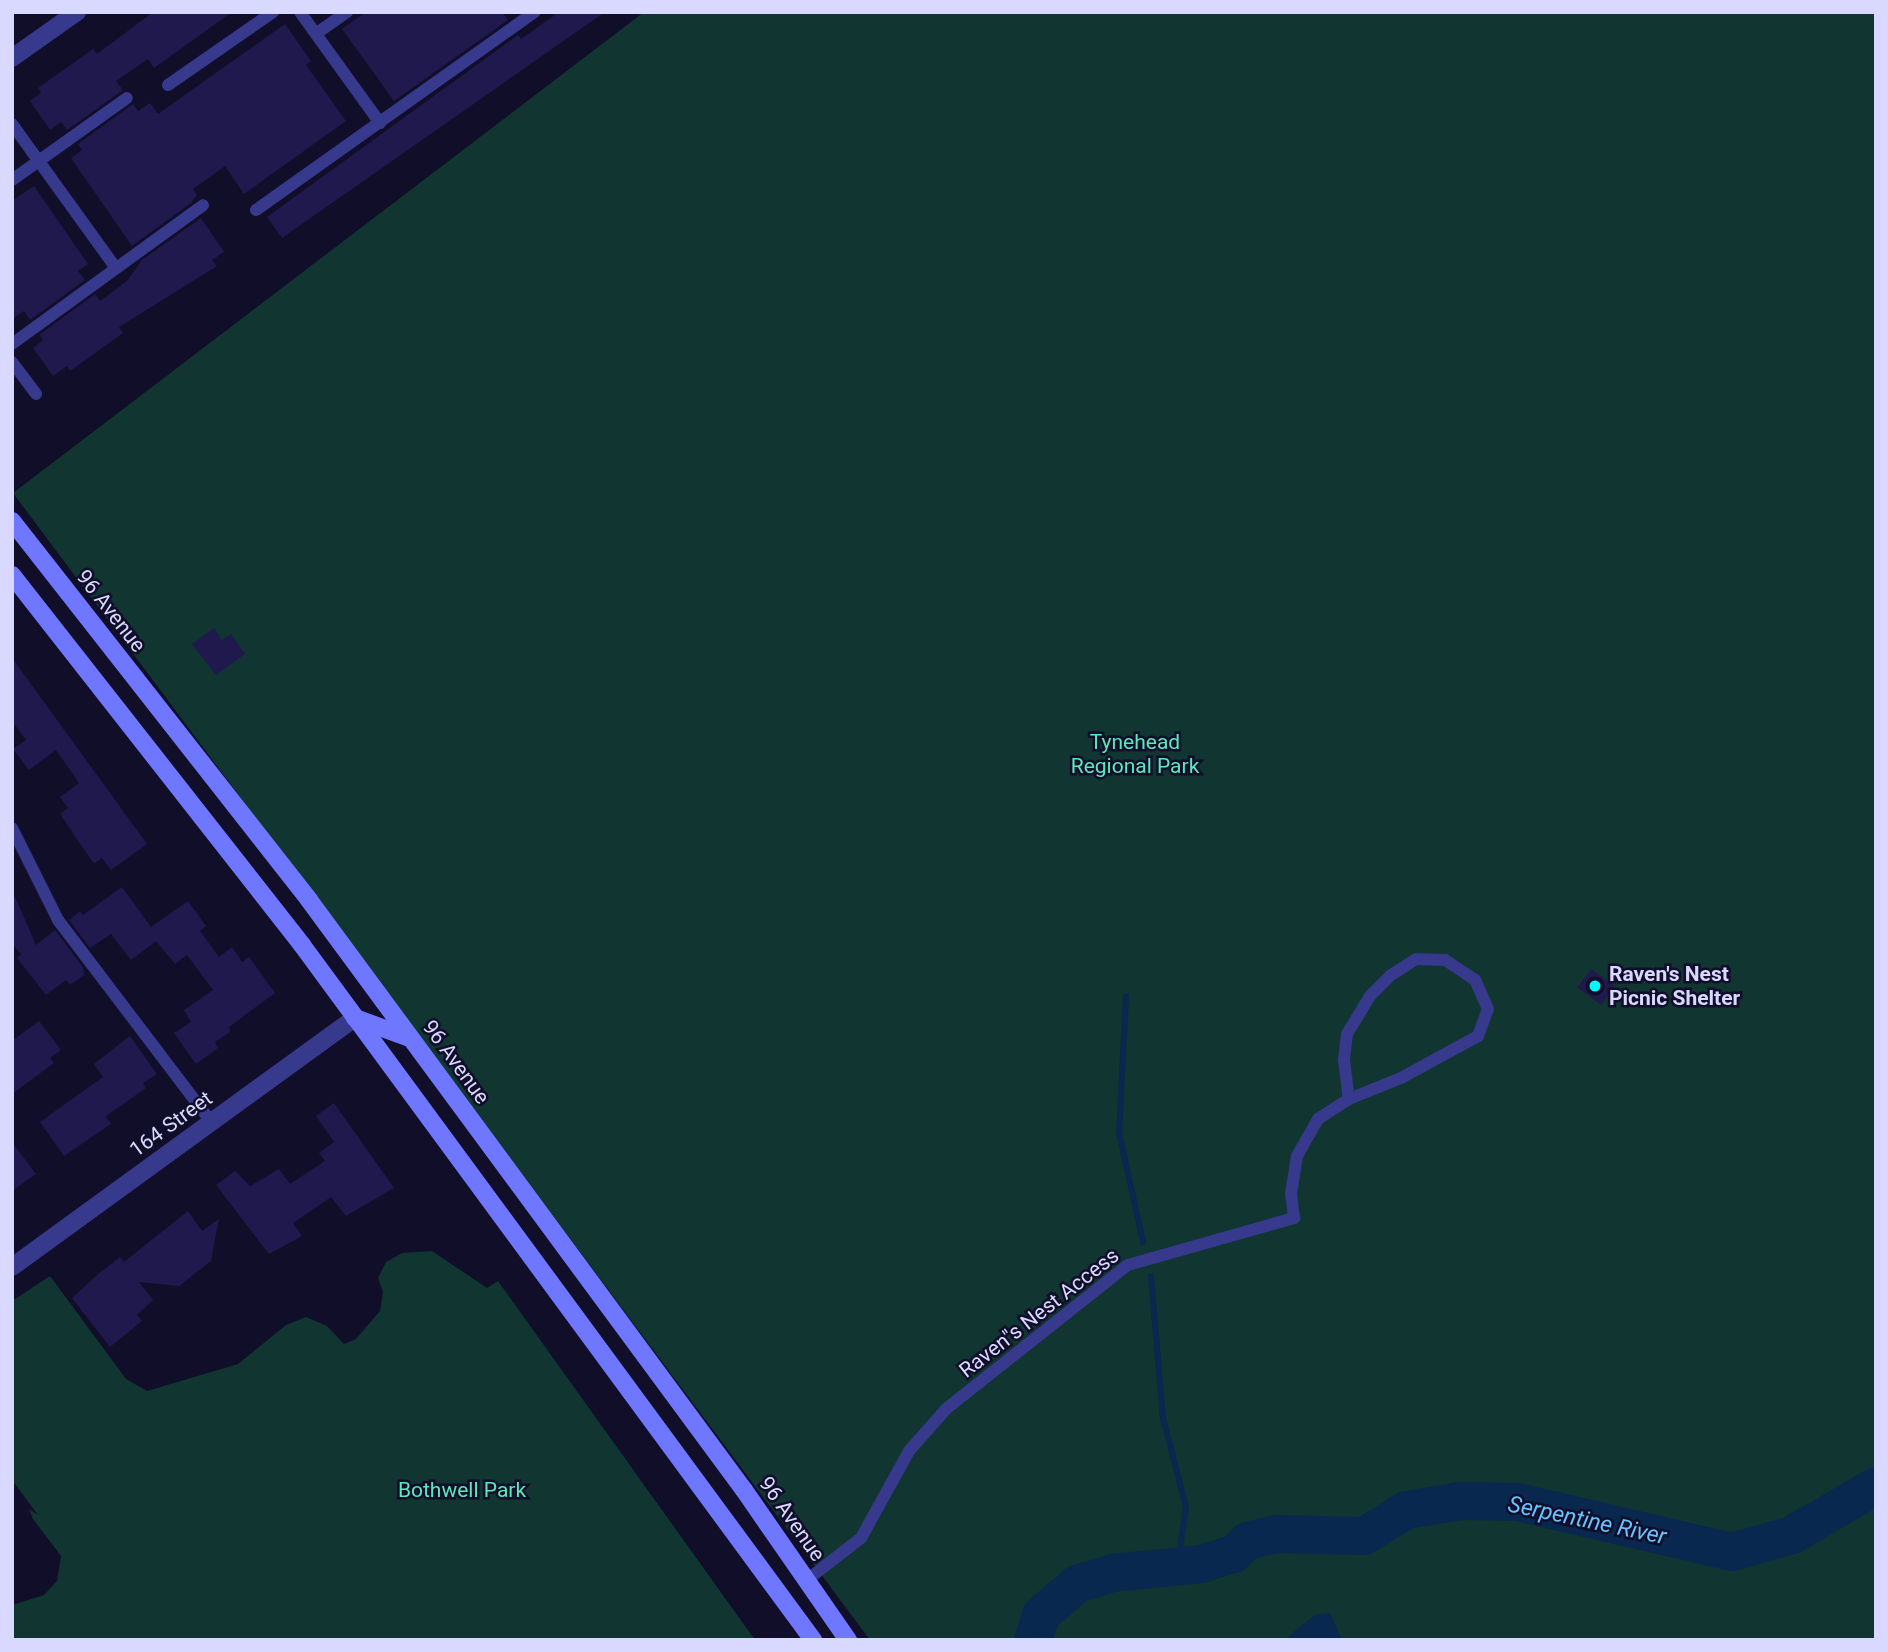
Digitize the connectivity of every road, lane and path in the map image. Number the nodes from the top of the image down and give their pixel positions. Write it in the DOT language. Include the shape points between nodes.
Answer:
graph roads {
  1 [pos="77,12"];
  2 [pos="273,12"];
  3 [pos="300,12"];
  4 [pos="346,12"];
  5 [pos="536,12"];
  6 [pos="317,33"];
  7 [pos="12,58"];
  8 [pos="168,85"];
  9 [pos="127,98"];
  10 [pos="380,122"];
  11 [pos="12,124"];
  12 [pos="38,160"];
  13 [pos="12,180"];
  14 [pos="203,205"];
  15 [pos="256,210"];
  16 [pos="115,267"];
  17 [pos="12,344"];
  18 [pos="12,362"];
  19 [pos="36,394"];
  20 [pos="12,521"];
  21 [pos="12,575"];
  22 [pos="12,828"];
  23 [pos="355,1018"];
  24 [pos="410,1038"];
  25 [pos="1349,1100"];
  26 [pos="212,1123"];
  27 [pos="12,1267"];
  28 [pos="807,1580"];
  29 [pos="813,1640"];
  30 [pos="848,1640"];
  1 -- 7 [label="street"];
  2 -- 8 [label="lane"];
  3 -- 6 [label="lane"];
  4 -- 6 [label="lane"];
  5 -- 10 [label="lane"];
  6 -- 10 [label="lane"];
  9 -- 12 [label="lane"];
  10 -- 15 [label="lane"];
  11 -- 12 [label="lane"];
  12 -- 13 [label="lane"];
  12 -- 16 [label="lane"];
  14 -- 16 [label="lane"];
  16 -- 17 [label="lane"];
  18 -- 19 [label="lane"];
  20 -- 24 [label="main road, 96 Avenue" via="309,901"];
  21 -- 23 [label="main road" via="248,873"];
  22 -- 26 [label="lane" via="58,920"];
  23 -- 24 [label="main road"];
  23 -- 26 [label="street, 164 Street"];
  23 -- 29 [label="main road"];
  24 -- 28 [label="main road, 96 Avenue"];
  25 -- 25 [label="lane, Raven\"s Nest Access" via="1343,1060 1347,1034 1370,996 1390,976 1416,959 1445,960 1475,980 1488,1009 1478,1036"];
  25 -- 28 [label="lane, Raven\"s Nest Access" via="1318,1119 1297,1156 1291,1194 1294,1218 1128,1265 946,1409 909,1451 861,1538"];
  26 -- 27 [label="street, 164 Street"];
  28 -- 30 [label="main road, 96 Avenue"];
}
